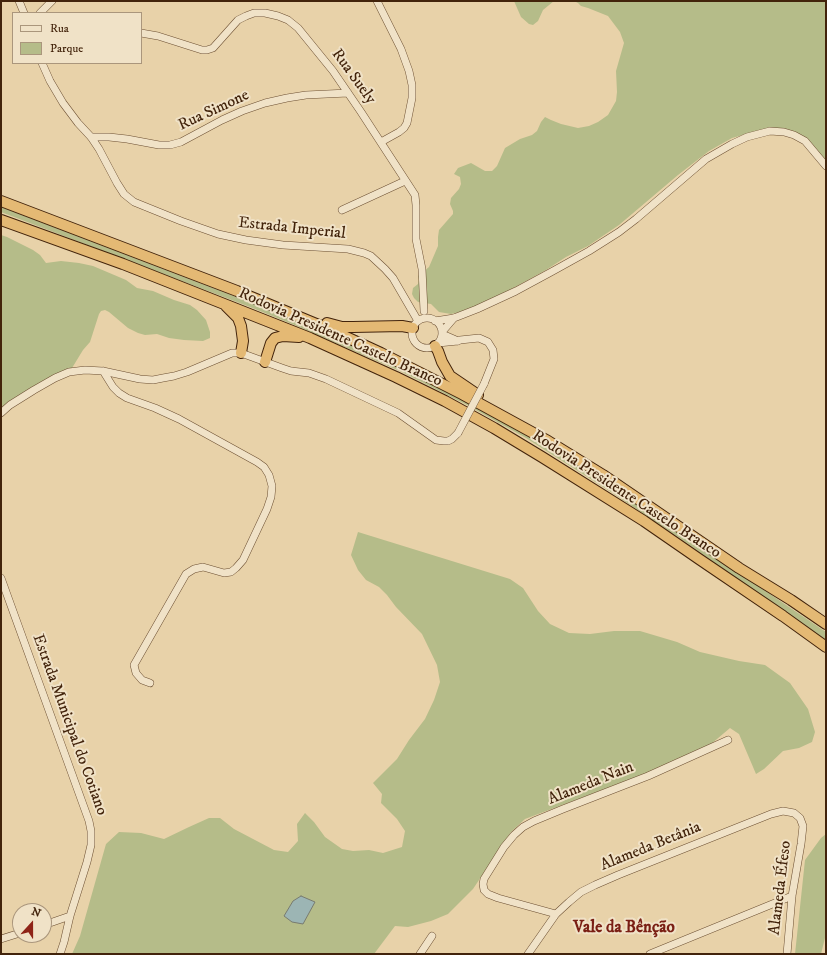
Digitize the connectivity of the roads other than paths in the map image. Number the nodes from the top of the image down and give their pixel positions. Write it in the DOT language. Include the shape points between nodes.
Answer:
graph roads {
  1 [pos="19,1"];
  2 [pos="52,1"];
  3 [pos="377,1"];
  4 [pos="24,12"];
  5 [pos="41,12"];
  6 [pos="142,33"];
  7 [pos="42,64"];
  8 [pos="348,93"];
  9 [pos="91,137"];
  10 [pos="381,142"];
  11 [pos="826,166"];
  12 [pos="405,181"];
  13 [pos="1,201"];
  14 [pos="342,210"];
  15 [pos="1,220"];
  16 [pos="237,291"];
  17 [pos="222,302"];
  18 [pos="424,311"];
  19 [pos="454,318"];
  20 [pos="433,320"];
  21 [pos="417,323"];
  22 [pos="442,333"];
  23 [pos="310,338"];
  24 [pos="458,341"];
  25 [pos="436,345"];
  26 [pos="241,354"];
  27 [pos="265,362"];
  28 [pos="103,371"];
  29 [pos="1,413"];
  30 [pos="548,441"];
  31 [pos="1,578"];
  32 [pos="826,624"];
  33 [pos="826,647"];
  34 [pos="150,683"];
  35 [pos="728,740"];
  36 [pos="803,826"];
  37 [pos="792,896"];
  38 [pos="556,914"];
  39 [pos="70,916"];
  40 [pos="52,922"];
  41 [pos="12,936"];
  42 [pos="432,936"];
  43 [pos="1,939"];
  44 [pos="60,954"];
  45 [pos="420,954"];
  46 [pos="528,954"];
  47 [pos="650,954"];
  48 [pos="787,954"];
  1 -- 4 [label="street"];
  2 -- 5 [label="street"];
  3 -- 10 [label="street" via="401,49 412,85 407,123 399,132"];
  6 -- 8 [label="street, Rua Suely" via="207,50 213,48 238,20 254,13 272,14 288,20 298,28"];
  7 -- 9 [label="street, Estrada Imperial" via="63,103"];
  8 -- 9 [label="street, Rua Simone" via="286,98 242,110 181,142 170,145"];
  8 -- 10 [label="street, Rua Suely"];
  9 -- 21 [label="street, Estrada Imperial" via="124,194 134,202 218,234 283,245 348,248 371,256 397,284"];
  10 -- 12 [label="street, Rua Suely"];
  11 -- 19 [label="street" via="805,141 794,135 770,131 747,137 706,159 620,232 553,272 477,310"];
  12 -- 14 [label="street"];
  12 -- 18 [label="street, Rua Suely" via="415,195 416,239 422,269"];
  13 -- 16 [label="highway, Rodovia Presidente Castelo Branco"];
  15 -- 17 [label="highway, Rodovia Presidente Castelo Branco"];
  16 -- 21 [label="highway" via="334,325 402,326"];
  16 -- 30 [label="highway, Rodovia Presidente Castelo Branco" via="381,353"];
  17 -- 23 [label="highway, Rodovia Presidente Castelo Branco"];
  17 -- 26 [label="highway" via="240,322 243,341"];
  18 -- 20 [label="street"];
  18 -- 21 [label="street, Rua Suely"];
  19 -- 20 [label="street"];
  19 -- 22 [label="street"];
  20 -- 21 [label="street"];
  20 -- 22 [label="street"];
  21 -- 25 [label="street" via="412,338 418,345 426,348"];
  22 -- 24 [label="street"];
  22 -- 25 [label="street"];
  23 -- 27 [label="highway" via="275,338"];
  23 -- 33 [label="highway, Rodovia Presidente Castelo Branco" via="445,401 548,460 644,521"];
  24 -- 25 [label="street"];
  24 -- 27 [label="street, bridge" via="479,338 488,342 493,350 494,359 458,433 448,441 436,440 398,413 333,382"];
  25 -- 30 [label="highway" via="450,376"];
  26 -- 27 [label="street"];
  26 -- 28 [label="street" via="232,353 187,372 153,380"];
  28 -- 29 [label="street" via="69,372 34,390"];
  28 -- 34 [label="street" via="113,387 127,398 179,419 257,462 264,467 272,486 272,497 267,509 243,560 236,568 224,573 203,567 186,574 134,665 142,680"];
  30 -- 32 [label="highway, Rodovia Presidente Castelo Branco" via="604,475"];
  31 -- 39 [label="street, Estrada Municipal do Cotiano" via="89,821 91,845"];
  35 -- 38 [label="street, Alameda Nain" via="648,776 563,809 523,827 514,835 484,878 484,890 498,898"];
  36 -- 37 [label="street, Alameda Éfeso"];
  36 -- 38 [label="street, Alameda Betânia" via="800,818 794,813 783,811 771,814 595,885 581,892"];
  37 -- 47 [label="street"];
  37 -- 48 [label="street, Alameda Éfeso"];
  38 -- 46 [label="street, Alameda Betânia"];
  39 -- 40 [label="street"];
  39 -- 44 [label="street, Estrada Municipal do Cotiano"];
  41 -- 43 [label="street"];
  42 -- 45 [label="street"];
}
